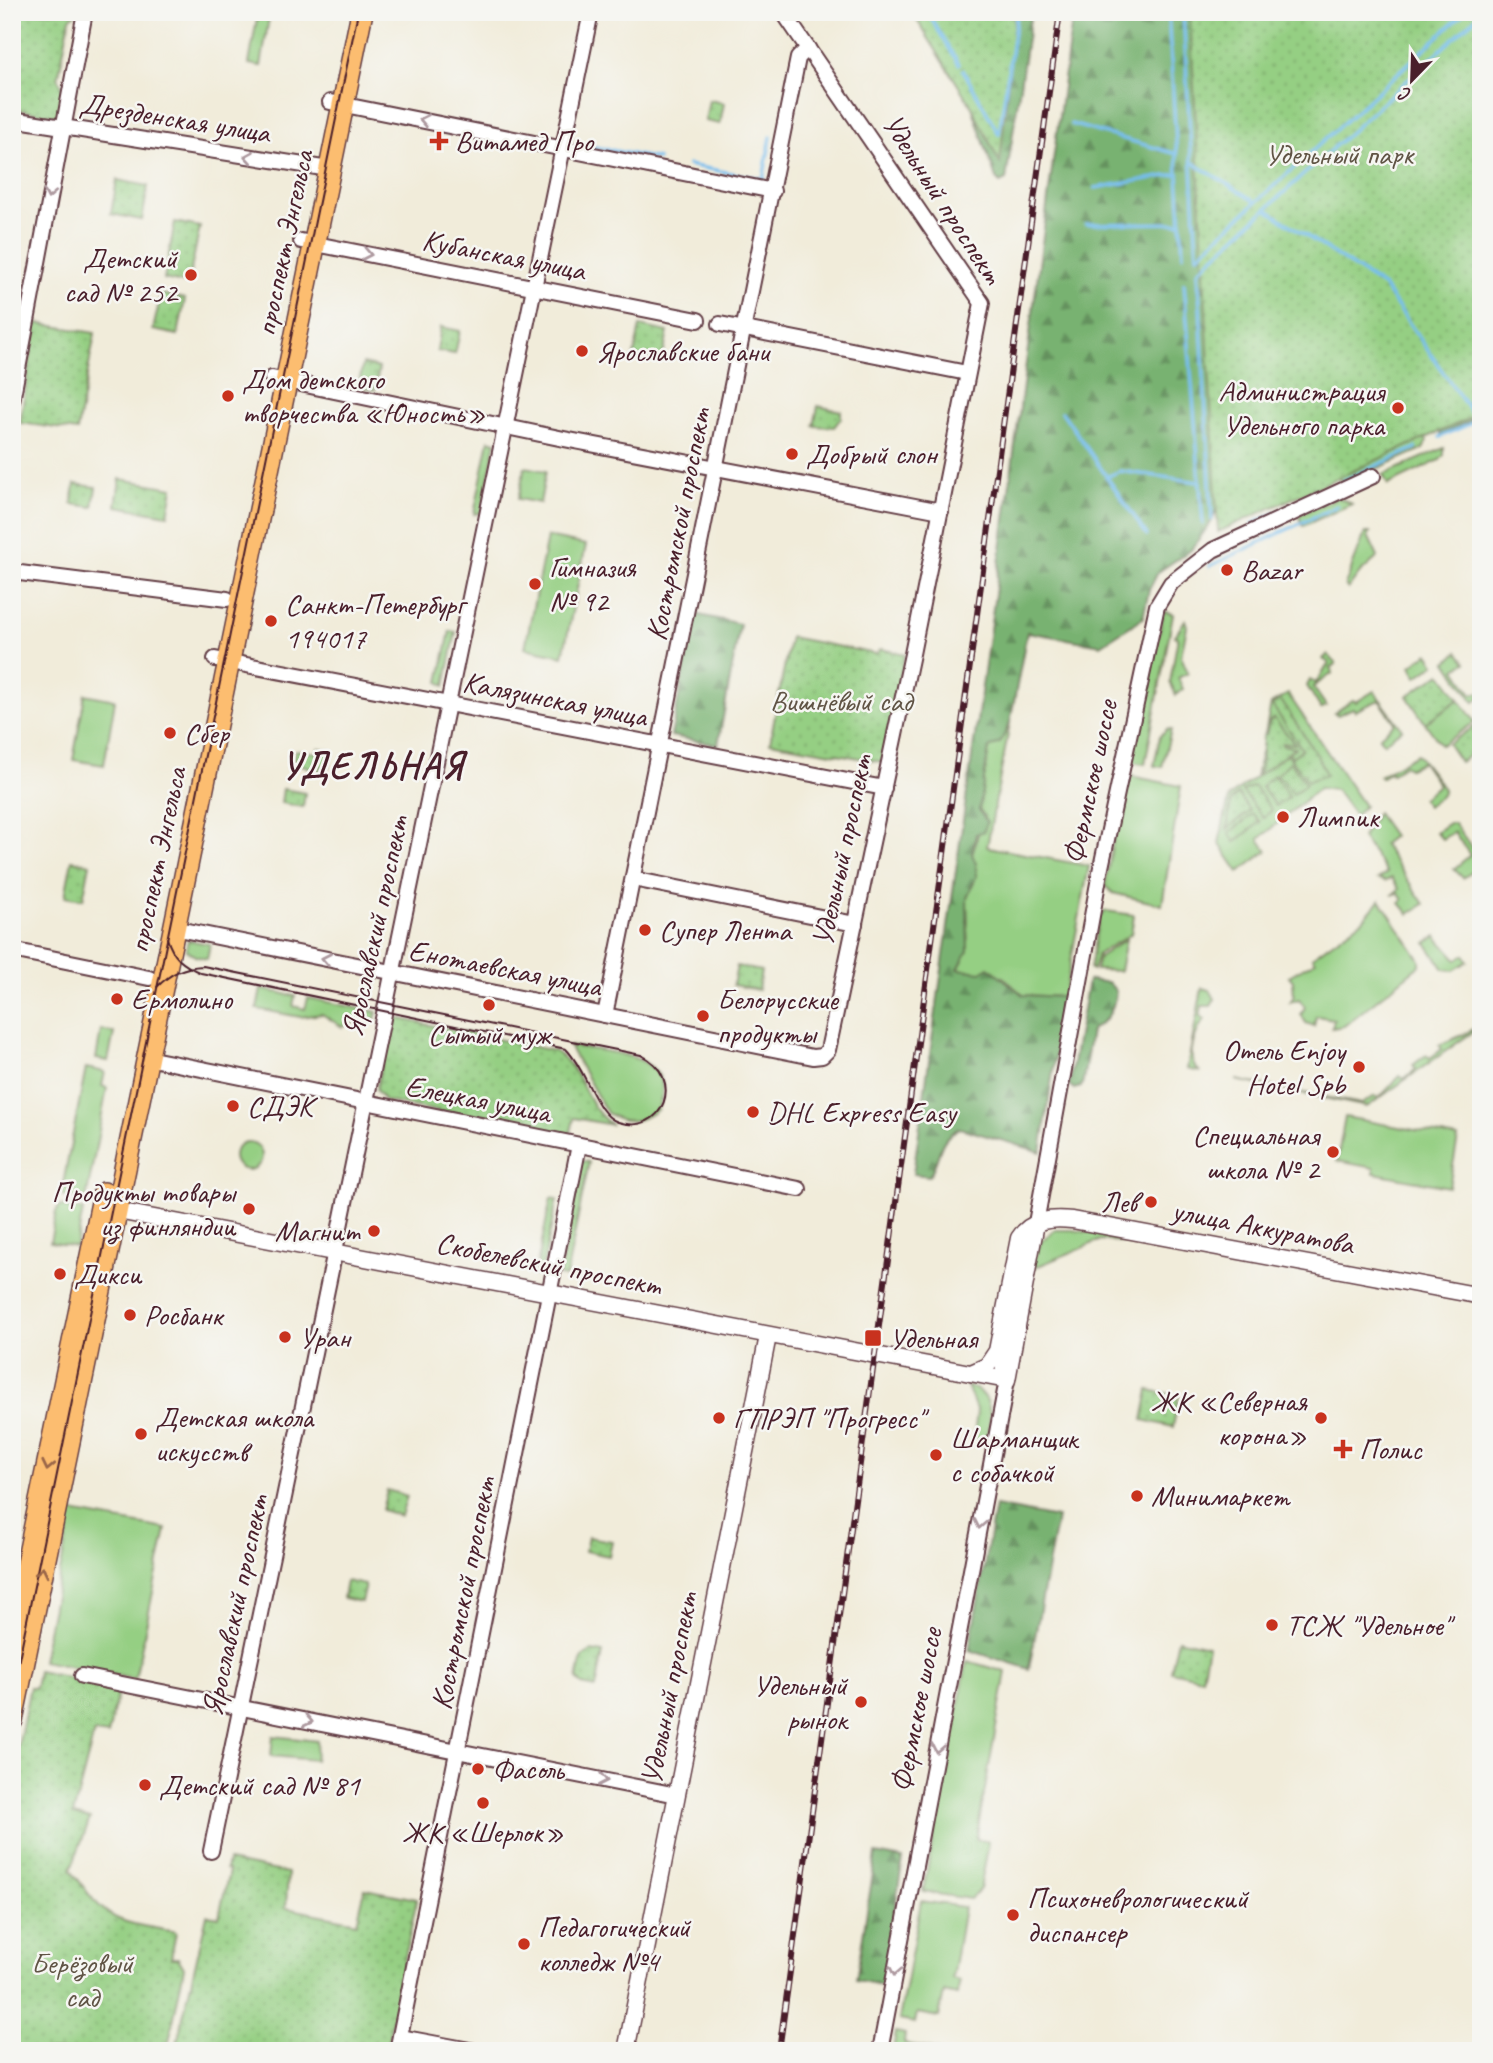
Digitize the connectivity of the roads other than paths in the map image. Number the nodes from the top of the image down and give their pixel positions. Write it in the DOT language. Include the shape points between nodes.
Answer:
graph roads {
  1 [pos="85,12"];
  2 [pos="348,12"];
  3 [pos="362,12"];
  4 [pos="591,12"];
  5 [pos="783,12"];
  6 [pos="808,48"];
  7 [pos="336,103"];
  8 [pos="12,119"];
  9 [pos="62,127"];
  10 [pos="563,147"];
  11 [pos="323,168"];
  12 [pos="773,191"];
  13 [pos="307,242"];
  14 [pos="534,288"];
  15 [pos="698,320"];
  16 [pos="720,324"];
  17 [pos="745,329"];
  18 [pos="967,373"];
  19 [pos="279,379"];
  20 [pos="12,401"];
  21 [pos="505,425"];
  22 [pos="715,468"];
  23 [pos="1373,476"];
  24 [pos="941,510"];
  25 [pos="12,572"];
  26 [pos="227,599"];
  27 [pos="221,660"];
  28 [pos="448,705"];
  29 [pos="660,746"];
  30 [pos="884,788"];
  31 [pos="633,879"];
  32 [pos="855,924"];
  33 [pos="173,928"];
  34 [pos="12,950"];
  35 [pos="393,972"];
  36 [pos="149,978"];
  37 [pos="606,1015"];
  38 [pos="826,1053"];
  39 [pos="147,1058"];
  40 [pos="366,1103"];
  41 [pos="579,1145"];
  42 [pos="799,1189"];
  43 [pos="109,1209"];
  44 [pos="1036,1223"];
  45 [pos="335,1252"];
  46 [pos="549,1293"];
  47 [pos="1481,1296"];
  48 [pos="768,1336"];
  49 [pos="997,1351"];
  50 [pos="971,1373"];
  51 [pos="1007,1380"];
  52 [pos="16,1637"];
  53 [pos="82,1676"];
  54 [pos="241,1707"];
  55 [pos="12,1720"];
  56 [pos="458,1751"];
  57 [pos="677,1795"];
  58 [pos="211,1851"];
  59 [pos="399,2044"];
  60 [pos="475,2051"];
  61 [pos="626,2051"];
  62 [pos="880,2051"];
  1 -- 9 [label="street"];
  2 -- 7 [label="main road, проспект Энгельса"];
  3 -- 7 [label="main road, проспект Энгельса"];
  4 -- 10 [label="street, Ярославский проспект"];
  5 -- 6 [label="street, Удельный проспект"];
  6 -- 12 [label="street, Костромской проспект" via="798,58"];
  6 -- 18 [label="street, Удельный проспект" via="981,298"];
  10 -- 7 [label="street, one-way"];
  7 -- 11 [label="main road, проспект Энгельса"];
  8 -- 9 [label="street, Дрезденская улица"];
  11 -- 9 [label="street, Дрезденская улица, one-way"];
  9 -- 20 [label="street, one-way"];
  10 -- 12 [label="street"];
  10 -- 14 [label="street, Ярославский проспект"];
  11 -- 13 [label="main road, проспект Энгельса"];
  12 -- 17 [label="street, Костромской проспект"];
  13 -- 14 [label="street, Кубанская улица, one-way"];
  13 -- 19 [label="main road, проспект Энгельса"];
  14 -- 15 [label="street, Кубанская улица"];
  14 -- 21 [label="street, Ярославский проспект"];
  16 -- 17 [label="street"];
  17 -- 18 [label="street"];
  17 -- 22 [label="street, Костромской проспект"];
  18 -- 24 [label="street, Удельный проспект"];
  19 -- 21 [label="street"];
  19 -- 26 [label="main road, проспект Энгельса"];
  19 -- 27 [label="main road, проспект Энгельса"];
  21 -- 22 [label="street"];
  21 -- 28 [label="street, Ярославский проспект"];
  22 -- 24 [label="street"];
  22 -- 29 [label="street, Костромской проспект"];
  23 -- 44 [label="street, Фермское шоссе" via="1213,550 1171,583 1157,606 1100,872"];
  24 -- 30 [label="street, Удельный проспект"];
  25 -- 26 [label="street"];
  26 -- 27 [label="main road, проспект Энгельса"];
  27 -- 28 [label="street, Калязинская улица"];
  27 -- 33 [label="main road, проспект Энгельса"];
  27 -- 36 [label="main road, проспект Энгельса"];
  28 -- 29 [label="street, Калязинская улица"];
  28 -- 35 [label="street, Ярославский проспект"];
  29 -- 30 [label="street, Калязинская улица"];
  29 -- 31 [label="street, Костромской проспект"];
  30 -- 32 [label="street, Удельный проспект"];
  31 -- 32 [label="street"];
  31 -- 37 [label="street, Костромской проспект"];
  32 -- 38 [label="street, Удельный проспект"];
  35 -- 33 [label="street, Енотаевская улица, one-way"];
  33 -- 39 [label="main road, проспект Энгельса"];
  34 -- 36 [label="street"];
  35 -- 37 [label="street, Енотаевская улица"];
  35 -- 40 [label="street, Ярославский проспект"];
  36 -- 43 [label="main road, проспект Энгельса"];
  37 -- 38 [label="street, Енотаевская улица" via="813,1057"];
  39 -- 40 [label="street, Елецкая улица"];
  39 -- 43 [label="main road, проспект Энгельса"];
  40 -- 41 [label="street, Елецкая улица"];
  40 -- 45 [label="street, Ярославский проспект"];
  41 -- 42 [label="street, Елецкая улица"];
  41 -- 46 [label="street, Костромской проспект"];
  43 -- 45 [label="street, Скобелевский проспект"];
  43 -- 52 [label="main road, проспект Энгельса"];
  44 -- 47 [label="street, улица Аккуратова" via="1072,1220"];
  44 -- 49 [label="street, Фермское шоссе" via="1019,1238"];
  44 -- 51 [label="street, Фермское шоссе"];
  45 -- 46 [label="street, Скобелевский проспект"];
  45 -- 54 [label="street, Ярославский проспект"];
  46 -- 48 [label="street, Скобелевский проспект"];
  46 -- 56 [label="street, Костромской проспект"];
  48 -- 50 [label="street, Скобелевский проспект"];
  48 -- 57 [label="street, Удельный проспект"];
  49 -- 50 [label="street" via="987,1366"];
  49 -- 51 [label="street, Фермское шоссе"];
  50 -- 51 [label="street, Скобелевский проспект"];
  51 -- 62 [label="street, Фермское шоссе, one-way"];
  52 -- 55 [label="main road, проспект Энгельса"];
  53 -- 54 [label="street"];
  54 -- 56 [label="street, one-way"];
  54 -- 58 [label="street, Ярославский проспект"];
  56 -- 57 [label="street, one-way"];
  56 -- 59 [label="street, Костромской проспект"];
  57 -- 61 [label="street, Удельный проспект"];
  59 -- 60 [label="street"];
}
